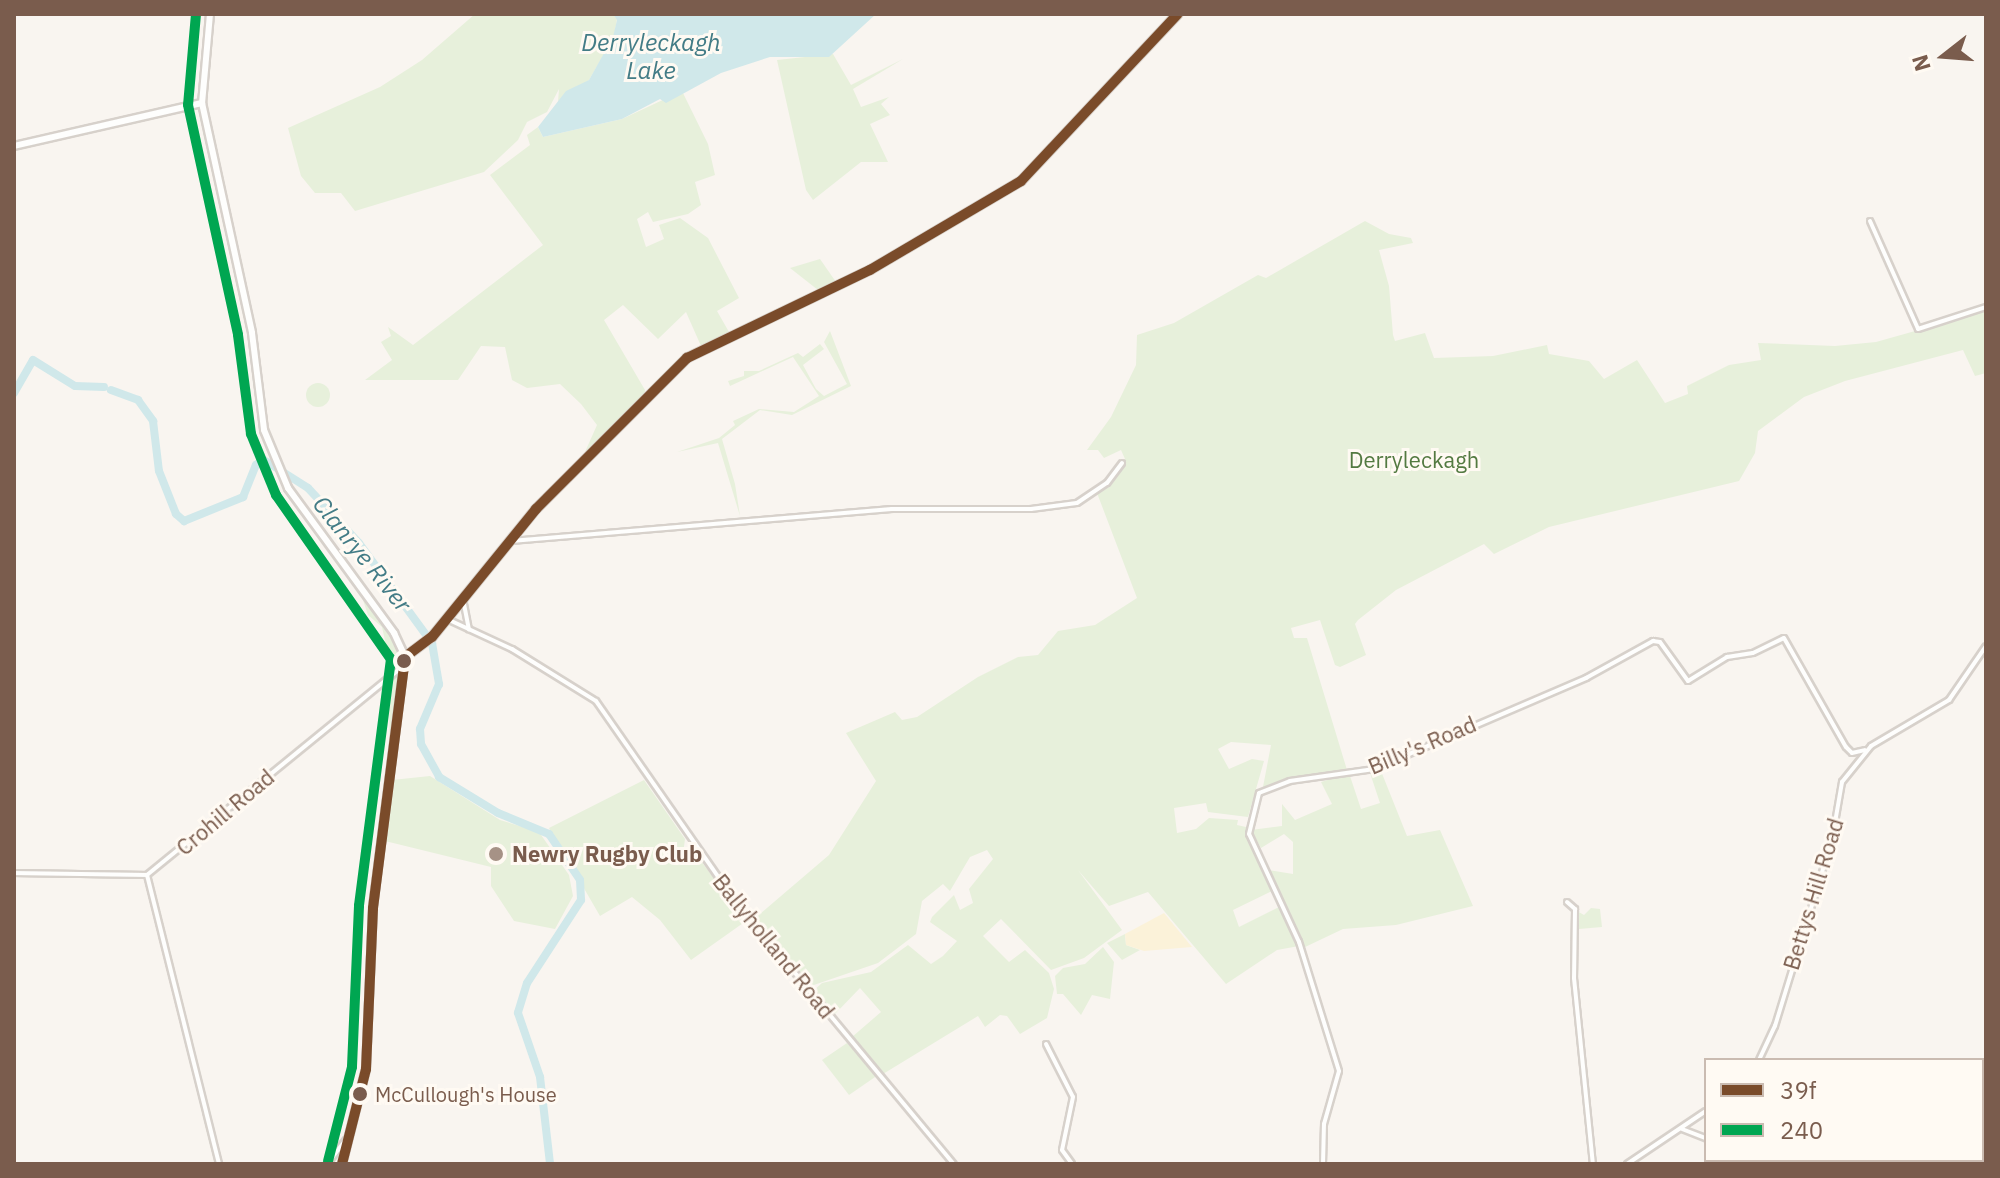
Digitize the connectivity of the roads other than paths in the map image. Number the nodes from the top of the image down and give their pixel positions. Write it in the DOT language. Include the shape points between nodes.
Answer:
graph roads {
  1 [pos="210,14"];
  2 [pos="1178,14"];
  3 [pos="202,103"];
  4 [pos="14,146"];
  5 [pos="1870,221"];
  6 [pos="1986,307"];
  7 [pos="1122,463"];
  8 [pos="510,541"];
  9 [pos="463,599"];
  10 [pos="447,619"];
  11 [pos="469,629"];
  12 [pos="1986,646"];
  13 [pos="405,657"];
  14 [pos="406,666"];
  15 [pos="1865,750"];
  16 [pos="14,873"];
  17 [pos="147,875"];
  18 [pos="1567,902"];
  19 [pos="1046,1044"];
  20 [pos="1760,1058"];
  21 [pos="1704,1112"];
  22 [pos="1682,1129"];
  23 [pos="1704,1137"];
  24 [pos="346,1140"];
  25 [pos="219,1164"];
  26 [pos="327,1164"];
  27 [pos="342,1164"];
  28 [pos="954,1164"];
  29 [pos="1072,1164"];
  30 [pos="1323,1164"];
  31 [pos="1593,1164"];
  32 [pos="1627,1164"];
  1 -- 3 [label="street"];
  2 -- 8 [label="street" via="1021,181 870,270 687,358 592,450"];
  3 -- 4 [label="street"];
  3 -- 13 [label="street" via="252,333 259,405 280,469 394,633"];
  5 -- 6 [label="street" via="1918,329"];
  7 -- 8 [label="street" via="1107,483 1077,503 1031,509 892,509"];
  8 -- 9 [label="street"];
  9 -- 10 [label="street"];
  9 -- 11 [label="street"];
  10 -- 11 [label="street, Ballyholland Road"];
  10 -- 13 [label="street"];
  11 -- 28 [label="street, Ballyholland Road" via="583,688 596,701 732,897"];
  12 -- 15 [label="street, Bettys Hill Road" via="1949,700"];
  13 -- 14 [label="street"];
  14 -- 17 [label="street, Crohill Road"];
  14 -- 24 [label="street" via="373,908 366,1069"];
  15 -- 20 [label="street, Bettys Hill Road" via="1840,787 1834,834 1775,1026"];
  15 -- 30 [label="street, Billy's Road" via="1852,753 1846,747 1784,638 1753,653 1727,657 1688,681 1660,642 1653,641 1586,678 1374,769 1290,781 1259,793 1249,834 1299,942 1339,1071 1324,1124"];
  16 -- 17 [label="street"];
  17 -- 25 [label="street"];
  18 -- 31 [label="street" via="1575,909 1574,978"];
  19 -- 29 [label="street" via="1073,1097 1062,1150"];
  21 -- 22 [label="street"];
  22 -- 23 [label="street"];
  22 -- 32 [label="street"];
  24 -- 26 [label="street"];
  24 -- 27 [label="street"];
}
